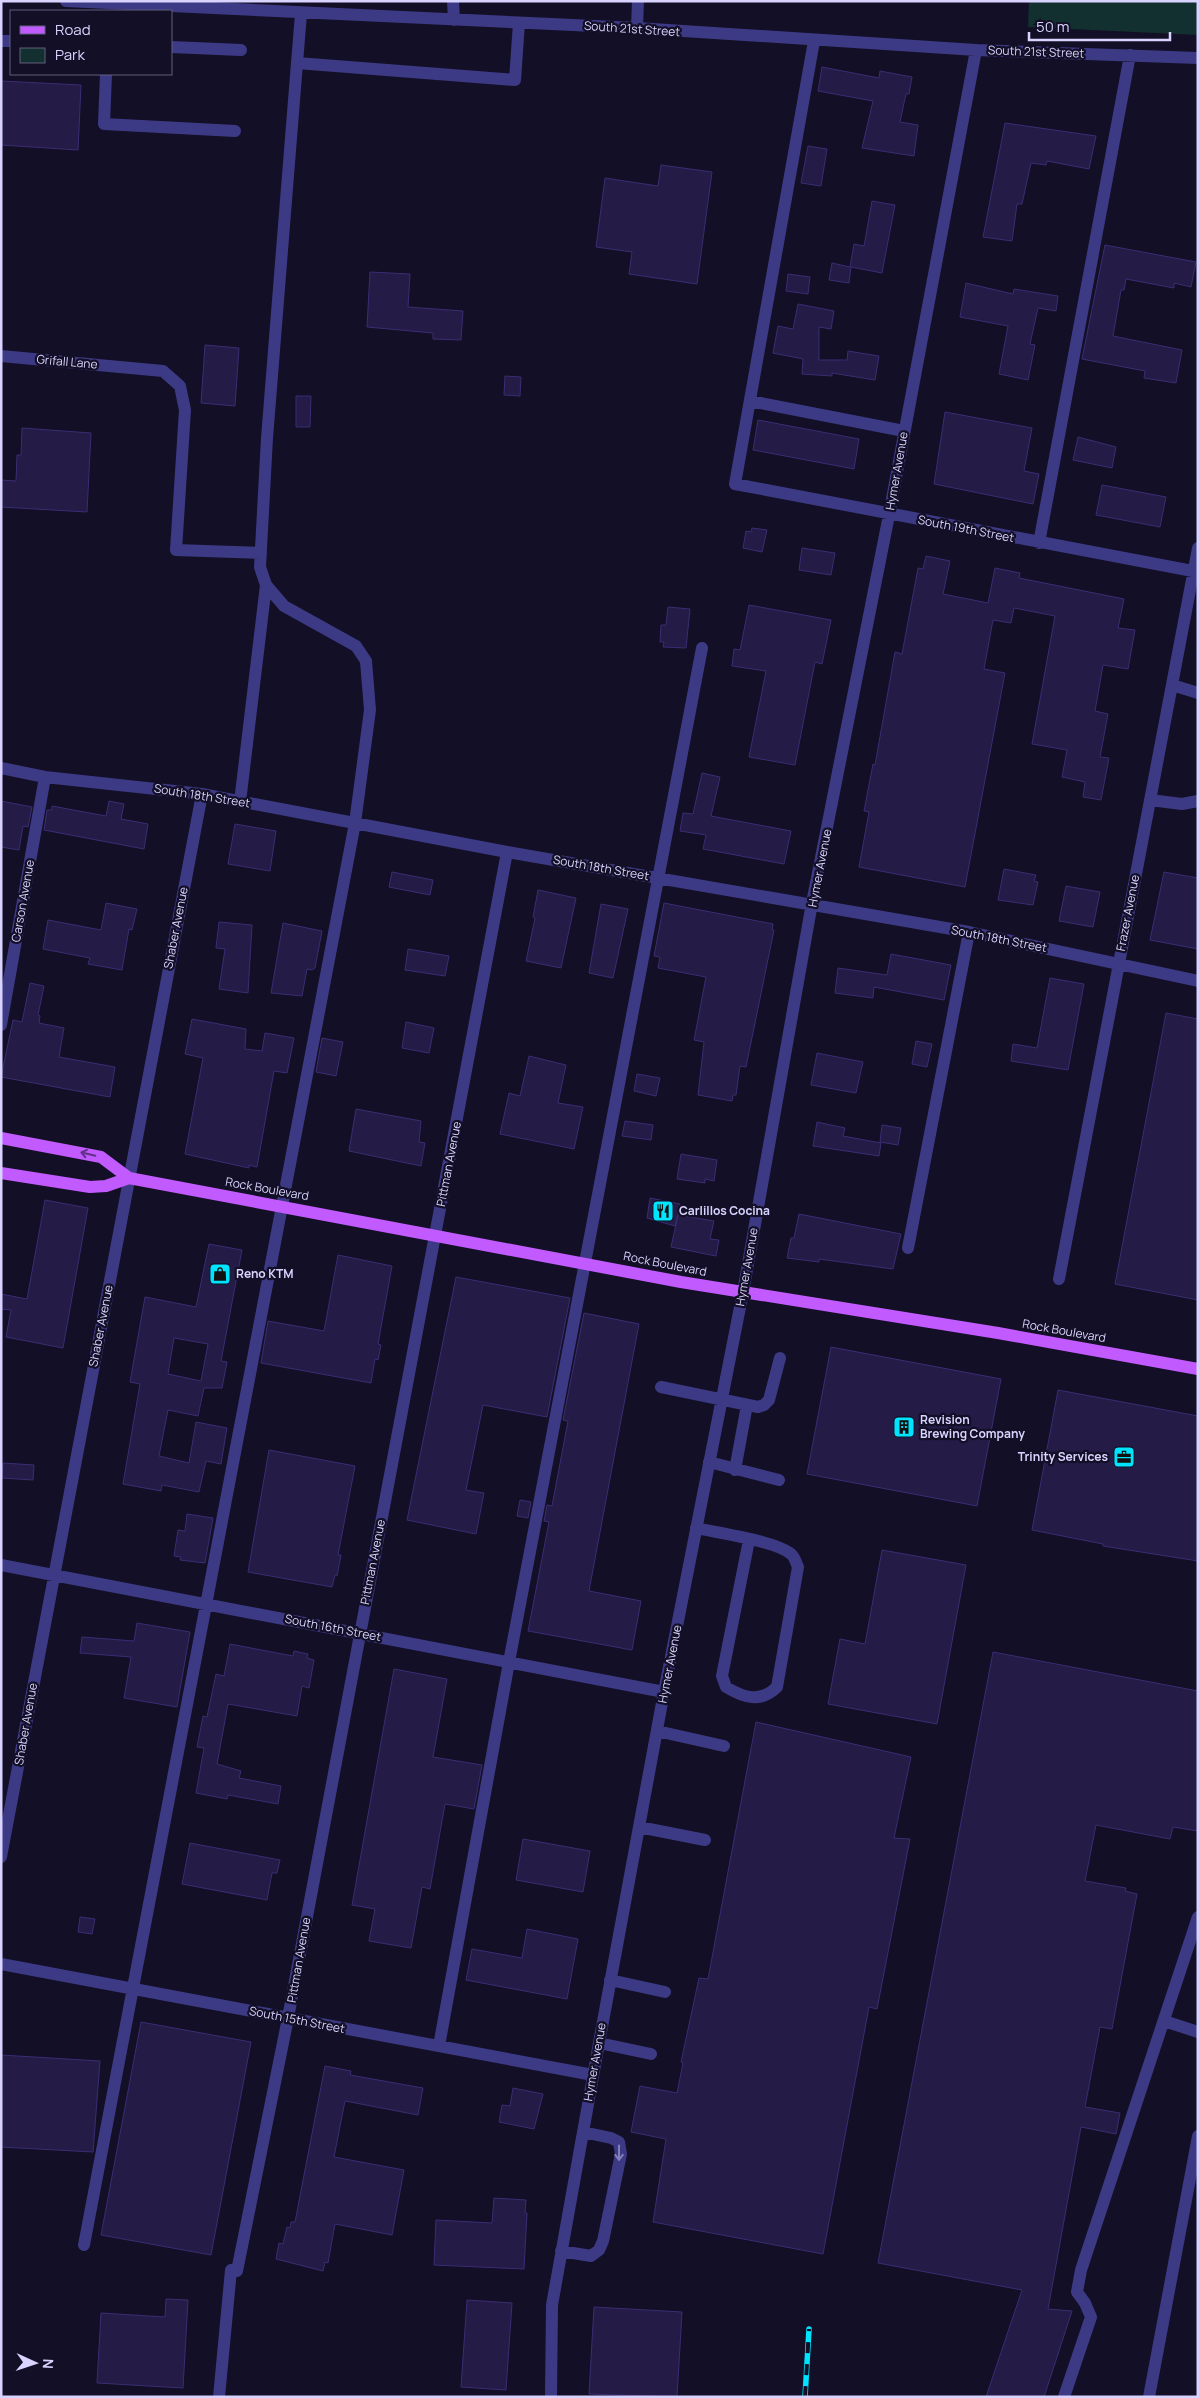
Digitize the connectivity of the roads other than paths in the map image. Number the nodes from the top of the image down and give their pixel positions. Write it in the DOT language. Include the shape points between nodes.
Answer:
graph roads {
  1 [pos="66,1"];
  2 [pos="453,1"];
  3 [pos="638,1"];
  4 [pos="148,4"];
  5 [pos="109,7"];
  6 [pos="301,14"];
  7 [pos="454,20"];
  8 [pos="519,23"];
  9 [pos="636,28"];
  10 [pos="814,41"];
  11 [pos="172,47"];
  12 [pos="241,50"];
  13 [pos="976,50"];
  14 [pos="1130,55"];
  15 [pos="1198,58"];
  16 [pos="297,63"];
  17 [pos="106,75"];
  18 [pos="236,131"];
  19 [pos="1,356"];
  20 [pos="750,401"];
  21 [pos="904,431"];
  22 [pos="889,515"];
  23 [pos="1039,543"];
  24 [pos="1198,548"];
  25 [pos="261,553"];
  26 [pos="1196,572"];
  27 [pos="266,584"];
  28 [pos="702,648"];
  29 [pos="1172,686"];
  30 [pos="1198,693"];
  31 [pos="1,768"];
  32 [pos="45,777"];
  33 [pos="202,794"];
  34 [pos="1150,800"];
  35 [pos="1198,801"];
  36 [pos="240,802"];
  37 [pos="355,823"];
  38 [pos="507,852"];
  39 [pos="660,877"];
  40 [pos="812,904"];
  41 [pos="969,932"];
  42 [pos="1118,963"];
  43 [pos="1198,981"];
  44 [pos="1,1025"];
  45 [pos="1,1138"];
  46 [pos="1,1173"];
  47 [pos="129,1178"];
  48 [pos="282,1206"];
  49 [pos="436,1234"];
  50 [pos="908,1248"];
  51 [pos="586,1263"];
  52 [pos="1059,1279"];
  53 [pos="743,1292"];
  54 [pos="780,1358"];
  55 [pos="1198,1369"];
  56 [pos="661,1387"];
  57 [pos="722,1399"];
  58 [pos="747,1405"];
  59 [pos="709,1462"];
  60 [pos="736,1470"];
  61 [pos="779,1480"];
  62 [pos="696,1528"];
  63 [pos="748,1540"];
  64 [pos="1,1564"];
  65 [pos="53,1575"];
  66 [pos="207,1604"];
  67 [pos="359,1634"];
  68 [pos="509,1662"];
  69 [pos="664,1692"];
  70 [pos="657,1731"];
  71 [pos="724,1746"];
  72 [pos="639,1827"];
  73 [pos="705,1840"];
  74 [pos="1,1857"];
  75 [pos="1198,1917"];
  76 [pos="1,1964"];
  77 [pos="610,1980"];
  78 [pos="133,1989"];
  79 [pos="665,1992"];
  80 [pos="288,2018"];
  81 [pos="1164,2021"];
  82 [pos="1198,2032"];
  83 [pos="599,2043"];
  84 [pos="439,2046"];
  85 [pos="651,2054"];
  86 [pos="593,2075"];
  87 [pos="583,2132"];
  88 [pos="1198,2136"];
  89 [pos="84,2245"];
  90 [pos="561,2251"];
  91 [pos="219,2397"];
  92 [pos="550,2397"];
  93 [pos="1064,2397"];
  94 [pos="1149,2397"];
  1 -- 5 [label="street, South 21st Street"];
  2 -- 7 [label="street"];
  3 -- 9 [label="street"];
  4 -- 5 [label="street, South 21st Street"];
  4 -- 6 [label="street, South 21st Street"];
  6 -- 7 [label="street, South 21st Street"];
  6 -- 16 [label="street"];
  7 -- 8 [label="street, South 21st Street"];
  8 -- 9 [label="street, South 21st Street"];
  8 -- 16 [label="street" via="515,80"];
  9 -- 10 [label="street, South 21st Street"];
  10 -- 13 [label="street, South 21st Street"];
  10 -- 20 [label="street"];
  11 -- 12 [label="street"];
  13 -- 14 [label="street, South 21st Street"];
  13 -- 21 [label="street, Hymer Avenue"];
  14 -- 15 [label="street, South 21st Street"];
  14 -- 23 [label="street"];
  16 -- 25 [label="street"];
  17 -- 18 [label="street" via="104,124"];
  19 -- 25 [label="street, Grifall Lane" via="163,371 180,386 185,410 176,550"];
  20 -- 21 [label="street"];
  20 -- 22 [label="street, South 19th Street" via="734,484"];
  21 -- 22 [label="street, Hymer Avenue"];
  22 -- 23 [label="street, South 19th Street"];
  22 -- 40 [label="street, Hymer Avenue"];
  23 -- 26 [label="street, South 19th Street"];
  24 -- 26 [label="street, Frazer Avenue"];
  25 -- 27 [label="street" via="260,567"];
  26 -- 29 [label="street, Frazer Avenue"];
  27 -- 36 [label="street"];
  27 -- 37 [label="street" via="284,606 356,646 366,661 370,710"];
  28 -- 39 [label="street"];
  29 -- 30 [label="street"];
  29 -- 34 [label="street, Frazer Avenue"];
  31 -- 32 [label="street, South 18th Street"];
  32 -- 33 [label="street, South 18th Street"];
  32 -- 44 [label="street, Carson Avenue"];
  33 -- 36 [label="street, South 18th Street"];
  33 -- 47 [label="street, Shaber Avenue"];
  34 -- 35 [label="street" via="1182,804"];
  34 -- 42 [label="street, Frazer Avenue"];
  36 -- 37 [label="street, South 18th Street"];
  37 -- 38 [label="street, South 18th Street"];
  37 -- 48 [label="street"];
  38 -- 39 [label="street, South 18th Street"];
  38 -- 49 [label="street, Pittman Avenue"];
  39 -- 40 [label="street, South 18th Street"];
  39 -- 51 [label="street"];
  40 -- 41 [label="street, South 18th Street"];
  40 -- 53 [label="street, Hymer Avenue"];
  41 -- 42 [label="street, South 18th Street"];
  41 -- 50 [label="street"];
  42 -- 43 [label="street, South 18th Street"];
  42 -- 52 [label="street, Frazer Avenue"];
  47 -- 45 [label="main road, Rock Boulevard, one-way" via="101,1157"];
  46 -- 47 [label="main road, Rock Boulevard" via="90,1187 106,1186"];
  47 -- 48 [label="main road, Rock Boulevard"];
  47 -- 65 [label="street, Shaber Avenue"];
  48 -- 49 [label="main road, Rock Boulevard"];
  48 -- 66 [label="street"];
  49 -- 51 [label="main road, Rock Boulevard"];
  49 -- 67 [label="street, Pittman Avenue"];
  51 -- 53 [label="main road, Rock Boulevard"];
  51 -- 68 [label="street"];
  53 -- 55 [label="main road, Rock Boulevard"];
  53 -- 57 [label="street, Hymer Avenue"];
  54 -- 58 [label="street" via="769,1400 764,1406"];
  56 -- 57 [label="street"];
  57 -- 58 [label="street"];
  57 -- 59 [label="street, Hymer Avenue"];
  58 -- 60 [label="street"];
  59 -- 60 [label="street"];
  59 -- 62 [label="street, Hymer Avenue"];
  60 -- 61 [label="street"];
  62 -- 63 [label="street"];
  62 -- 69 [label="street, Hymer Avenue"];
  63 -- 63 [label="street" via="783,1548 793,1555 798,1567 777,1687 768,1695 756,1698 726,1687 722,1676"];
  64 -- 65 [label="street, South 16th Street"];
  65 -- 66 [label="street, South 16th Street"];
  65 -- 74 [label="street, Shaber Avenue"];
  66 -- 67 [label="street, South 16th Street"];
  66 -- 78 [label="street"];
  67 -- 68 [label="street, South 16th Street"];
  67 -- 80 [label="street, Pittman Avenue"];
  68 -- 69 [label="street, South 16th Street"];
  68 -- 84 [label="street"];
  69 -- 70 [label="street, Hymer Avenue"];
  70 -- 71 [label="street"];
  70 -- 72 [label="street, Hymer Avenue"];
  72 -- 73 [label="street"];
  72 -- 77 [label="street, Hymer Avenue"];
  75 -- 81 [label="street"];
  76 -- 78 [label="street, South 15th Street"];
  77 -- 79 [label="street"];
  77 -- 83 [label="street, Hymer Avenue"];
  78 -- 80 [label="street, South 15th Street"];
  78 -- 89 [label="street"];
  80 -- 84 [label="street, South 15th Street"];
  80 -- 91 [label="street, Pittman Avenue" via="237,2271 231,2270"];
  81 -- 82 [label="street"];
  81 -- 93 [label="street" via="1081,2270 1077,2292 1091,2317"];
  83 -- 85 [label="street"];
  83 -- 86 [label="street, Hymer Avenue"];
  84 -- 86 [label="street, South 15th Street"];
  86 -- 87 [label="street, Hymer Avenue"];
  87 -- 90 [label="street, Hymer Avenue"];
  87 -- 90 [label="street, one-way" via="619,2142 621,2154 599,2250 591,2256"];
  88 -- 94 [label="street"];
  90 -- 92 [label="street, Hymer Avenue" via="552,2305"];
}
